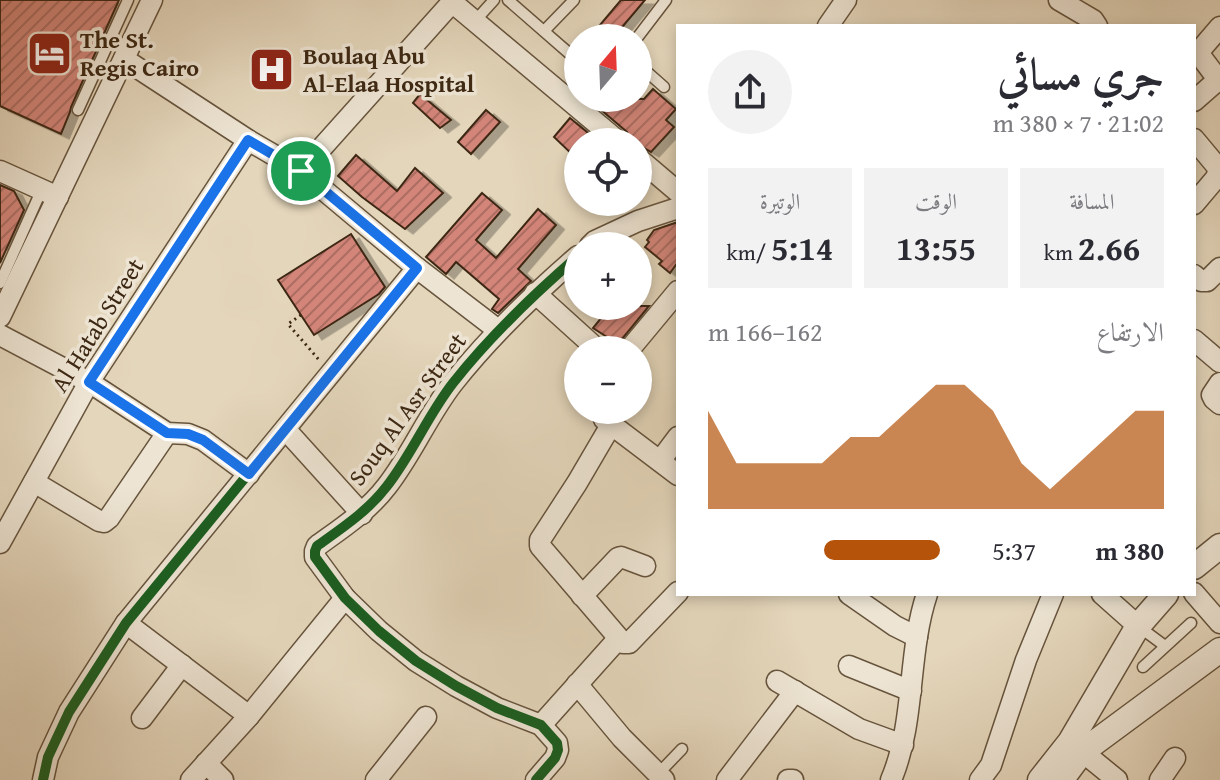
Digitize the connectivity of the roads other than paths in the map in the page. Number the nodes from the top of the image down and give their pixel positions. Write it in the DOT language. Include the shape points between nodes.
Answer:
graph roads {
  1 [pos="128,0"];
  2 [pos="152,0"];
  3 [pos="494,0"];
  4 [pos="508,0"];
  5 [pos="574,0"];
  6 [pos="666,0"];
  7 [pos="846,0"];
  8 [pos="1059,0"];
  9 [pos="454,2"];
  10 [pos="475,21"];
  11 [pos="648,24"];
  12 [pos="829,24"];
  13 [pos="1096,24"];
  14 [pos="1220,27"];
  15 [pos="544,31"];
  16 [pos="564,49"];
  17 [pos="1198,53"];
  18 [pos="124,59"];
  19 [pos="652,76"];
  20 [pos="1219,81"];
  21 [pos="664,87"];
  22 [pos="564,91"];
  23 [pos="1196,99"];
  24 [pos="78,110"];
  25 [pos="588,112"];
  26 [pos="604,128"];
  27 [pos="248,140"];
  28 [pos="1196,141"];
  29 [pos="652,170"];
  30 [pos="0,171"];
  31 [pos="301,171"];
  32 [pos="676,190"];
  33 [pos="50,193"];
  34 [pos="1196,202"];
  35 [pos="676,209"];
  36 [pos="614,232"];
  37 [pos="417,268"];
  38 [pos="564,268"];
  39 [pos="1220,268"];
  40 [pos="1196,277"];
  41 [pos="0,283"];
  42 [pos="535,293"];
  43 [pos="676,293"];
  44 [pos="0,317"];
  45 [pos="498,330"];
  46 [pos="0,335"];
  47 [pos="583,336"];
  48 [pos="641,336"];
  49 [pos="1196,346"];
  50 [pos="1220,362"];
  51 [pos="89,382"];
  52 [pos="1220,383"];
  53 [pos="1220,404"];
  54 [pos="606,424"];
  55 [pos="616,424"];
  56 [pos="286,430"];
  57 [pos="167,433"];
  58 [pos="676,440"];
  59 [pos="660,461"];
  60 [pos="676,473"];
  61 [pos="249,474"];
  62 [pos="34,482"];
  63 [pos="362,514"];
  64 [pos="0,543"];
  65 [pos="1220,546"];
  66 [pos="1196,565"];
  67 [pos="645,566"];
  68 [pos="676,594"];
  69 [pos="1196,595"];
  70 [pos="582,596"];
  71 [pos="852,596"];
  72 [pos="927,596"];
  73 [pos="1052,596"];
  74 [pos="1104,596"];
  75 [pos="1164,596"];
  76 [pos="345,598"];
  77 [pos="126,623"];
  78 [pos="1191,623"];
  79 [pos="1220,623"];
  80 [pos="1138,626"];
  81 [pos="917,637"];
  82 [pos="623,641"];
  83 [pos="1165,646"];
  84 [pos="1220,650"];
  85 [pos="182,665"];
  86 [pos="849,666"];
  87 [pos="1143,667"];
  88 [pos="777,681"];
  89 [pos="577,684"];
  90 [pos="795,691"];
  91 [pos="911,691"];
  92 [pos="249,716"];
  93 [pos="426,717"];
  94 [pos="142,718"];
  95 [pos="541,725"];
  96 [pos="903,745"];
  97 [pos="1076,747"];
  98 [pos="682,749"];
  99 [pos="1175,758"];
  100 [pos="206,763"];
  101 [pos="738,776"];
  102 [pos="661,777"];
  103 [pos="43,780"];
  104 [pos="191,780"];
  105 [pos="223,780"];
  106 [pos="376,780"];
  107 [pos="536,780"];
  108 [pos="891,780"];
  109 [pos="980,780"];
  110 [pos="1040,780"];
  111 [pos="1061,780"];
  112 [pos="1117,780"];
  113 [pos="1160,780"];
  1 -- 24 [label="lane"];
  2 -- 18 [label="street"];
  3 -- 10 [label="lane"];
  4 -- 15 [label="lane"];
  5 -- 15 [label="lane"];
  6 -- 11 [label="lane"];
  7 -- 12 [label="street"];
  8 -- 13 [label="street"];
  9 -- 10 [label="street"];
  9 -- 31 [label="street"];
  10 -- 22 [label="street"];
  14 -- 17 [label="street"];
  15 -- 16 [label="lane"];
  17 -- 20 [label="street"];
  18 -- 27 [label="street"];
  18 -- 33 [label="street"];
  19 -- 21 [label="lane"];
  20 -- 23 [label="street"];
  25 -- 26 [label="street"];
  27 -- 31 [label="street"];
  27 -- 51 [label="street, Al Hatab Street"];
  28 -- 34 [label="street" via="1219,169"];
  29 -- 32 [label="street"];
  30 -- 33 [label="street"];
  31 -- 37 [label="street"];
  33 -- 41 [label="lane"];
  33 -- 44 [label="street"];
  35 -- 36 [label="street"];
  37 -- 45 [label="street"];
  37 -- 56 [label="street"];
  38 -- 42 [label="street, Souq Al Asr Street"];
  39 -- 40 [label="street" via="1207,281"];
  42 -- 45 [label="street, Souq Al Asr Street"];
  42 -- 47 [label="street"];
  43 -- 48 [label="street"];
  45 -- 63 [label="street, Souq Al Asr Street" via="451,385 387,486"];
  46 -- 51 [label="street"];
  49 -- 50 [label="street"];
  51 -- 57 [label="street"];
  51 -- 62 [label="street, Al Hatab Street"];
  52 -- 53 [label="street" via="1212,395"];
  54 -- 70 [label="street" via="539,542"];
  55 -- 59 [label="street"];
  56 -- 61 [label="street"];
  56 -- 63 [label="street"];
  57 -- 61 [label="street" via="195,436"];
  57 -- 62 [label="street" via="104,522"];
  58 -- 59 [label="street"];
  59 -- 60 [label="street"];
  61 -- 77 [label="street"];
  62 -- 64 [label="street, Al Hatab Street"];
  63 -- 76 [label="street, Souq Al Asr Street" via="315,551"];
  65 -- 66 [label="street"];
  67 -- 70 [label="street" via="618,558"];
  68 -- 82 [label="street"];
  69 -- 79 [label="street"];
  70 -- 82 [label="street"];
  71 -- 81 [label="street"];
  72 -- 81 [label="street"];
  73 -- 109 [label="street" via="991,765"];
  74 -- 80 [label="street"];
  75 -- 80 [label="street"];
  76 -- 92 [label="street"];
  76 -- 95 [label="street" via="429,669 497,708"];
  77 -- 85 [label="street"];
  77 -- 103 [label="street" via="69,712"];
  78 -- 83 [label="lane"];
  80 -- 83 [label="lane"];
  80 -- 97 [label="street"];
  81 -- 91 [label="street"];
  82 -- 89 [label="street"];
  83 -- 87 [label="lane"];
  84 -- 97 [label="street"];
  85 -- 92 [label="street"];
  85 -- 94 [label="street"];
  86 -- 91 [label="street"];
  88 -- 90 [label="street"];
  89 -- 95 [label="street"];
  89 -- 102 [label="street"];
  90 -- 96 [label="street" via="859,729"];
  90 -- 101 [label="street"];
  91 -- 96 [label="street"];
  92 -- 100 [label="street"];
  93 -- 106 [label="street"];
  95 -- 107 [label="street" via="558,750"];
  96 -- 108 [label="street"];
  97 -- 110 [label="street"];
  97 -- 111 [label="street"];
  97 -- 112 [label="street"];
  98 -- 102 [label="lane"];
  99 -- 113 [label="street"];
  100 -- 104 [label="street"];
  100 -- 105 [label="street"];
}
